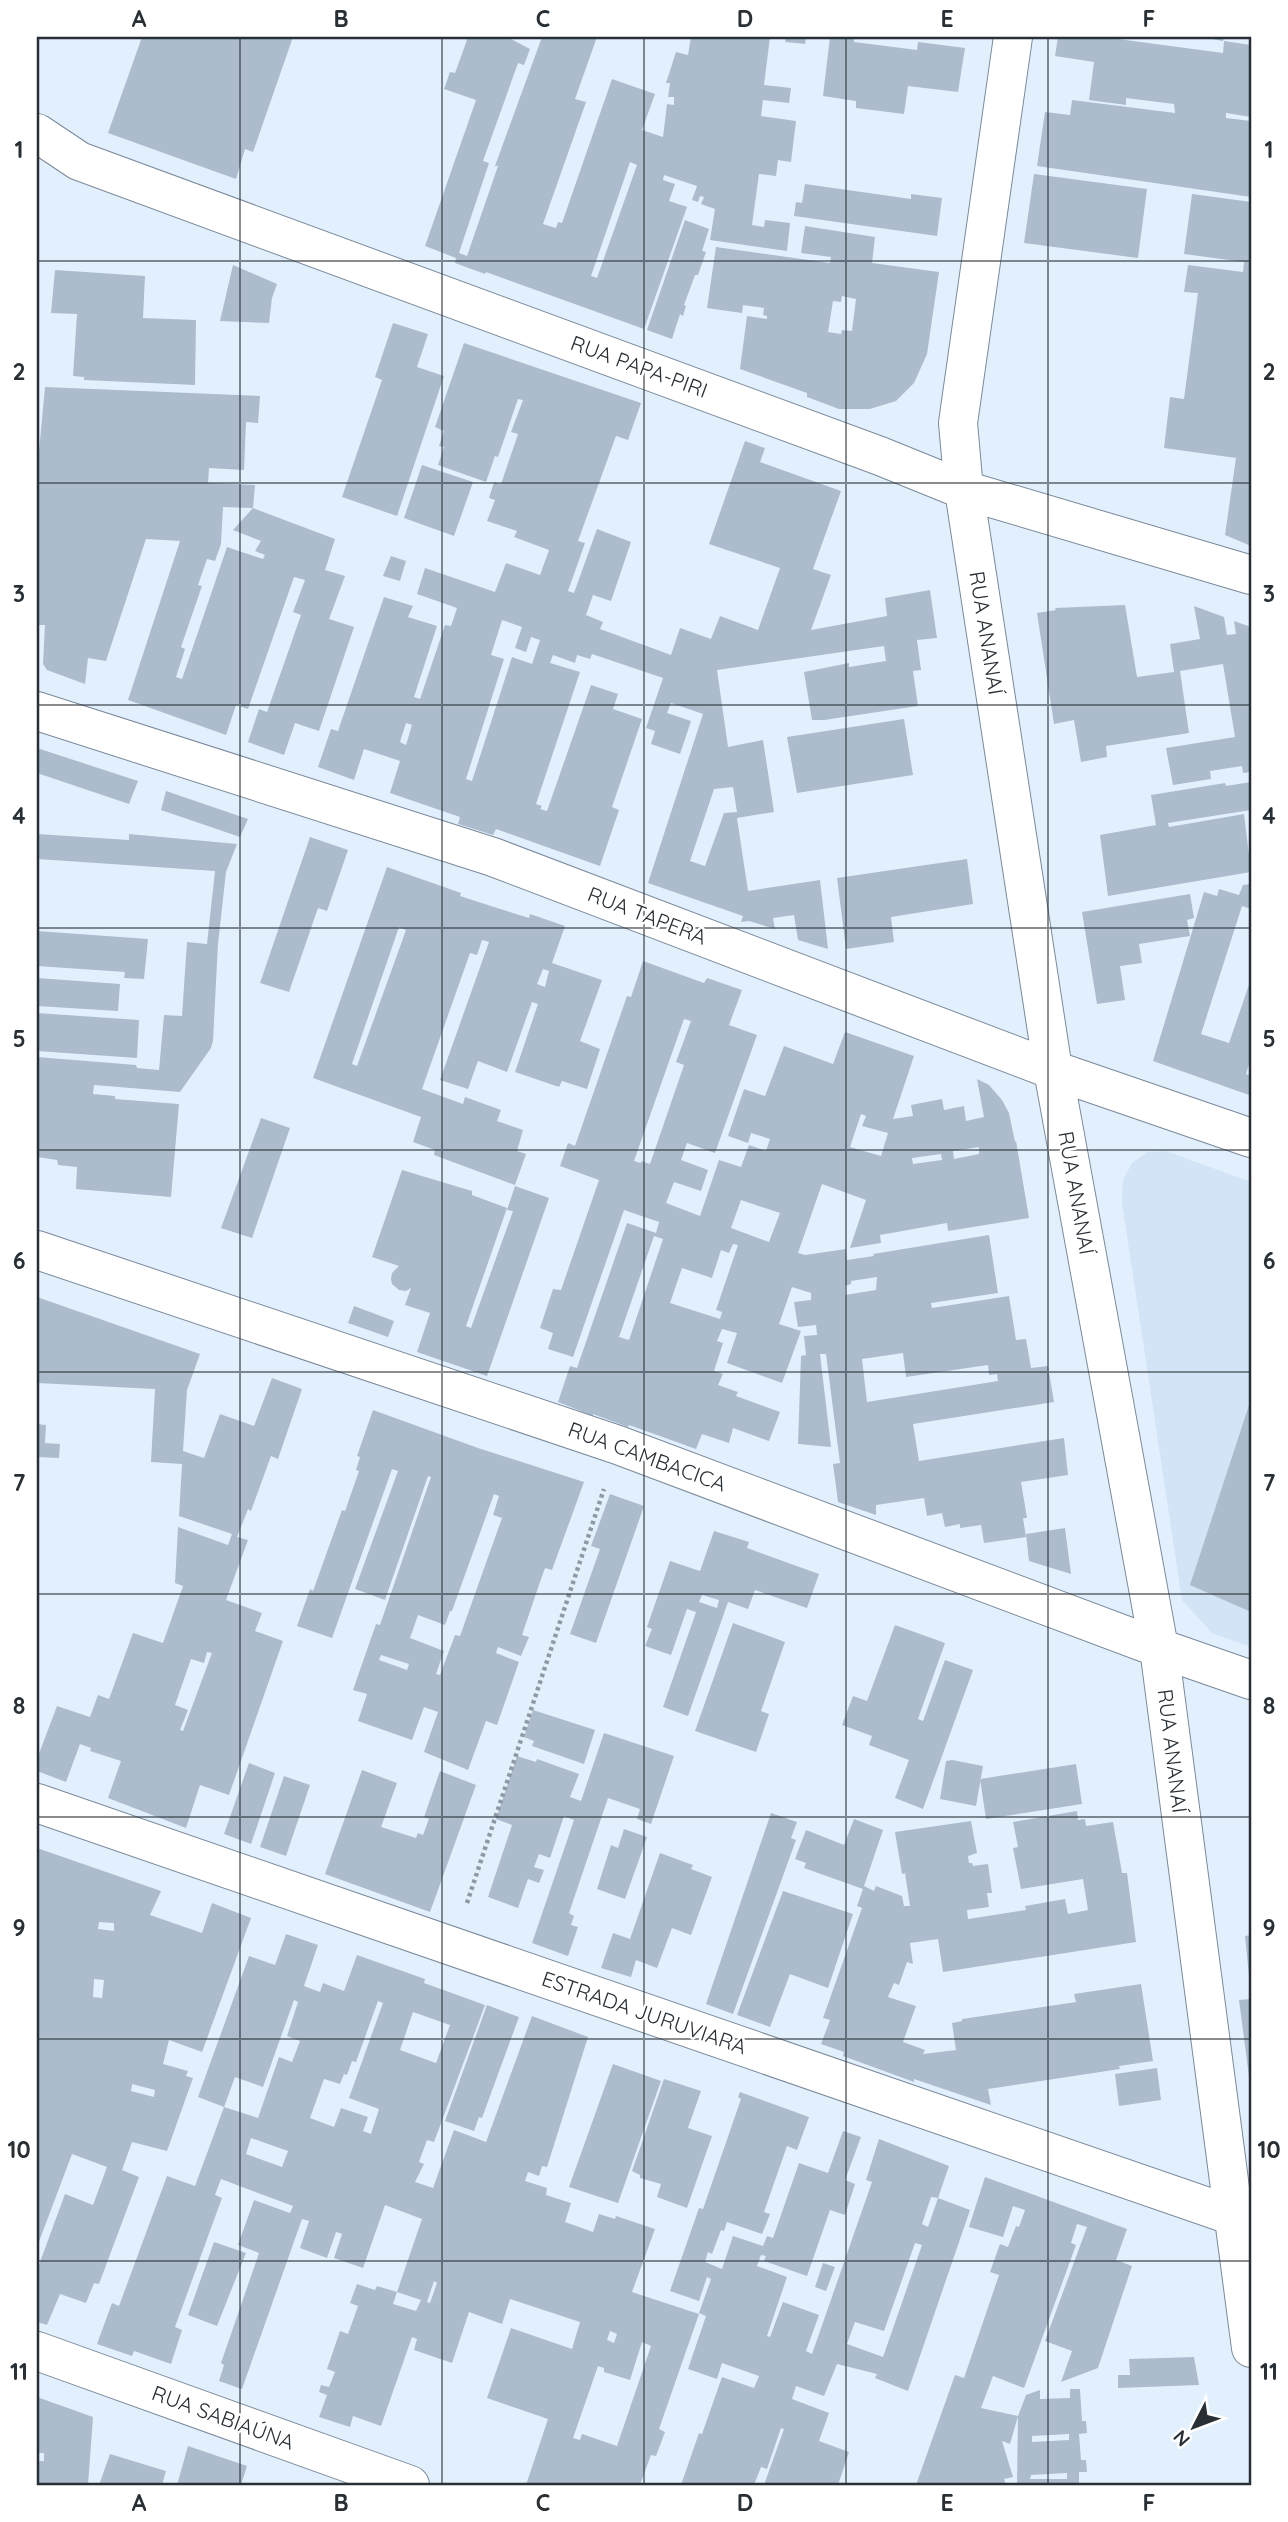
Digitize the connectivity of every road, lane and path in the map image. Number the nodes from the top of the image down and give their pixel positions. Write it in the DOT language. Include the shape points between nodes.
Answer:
graph roads {
  1 [pos="1013,37"];
  2 [pos="37,133"];
  3 [pos="964,490"];
  4 [pos="1251,575"];
  5 [pos="37,711"];
  6 [pos="1053,1070"];
  7 [pos="1251,1138"];
  8 [pos="37,1250"];
  9 [pos="618,1446"];
  10 [pos="1159,1648"];
  11 [pos="1251,1680"];
  12 [pos="37,1803"];
  13 [pos="453,1947"];
  14 [pos="1242,2219"];
  15 [pos="1251,2348"];
  16 [pos="37,2351"];
  17 [pos="410,2485"];
  1 -- 3 [label="street, RUA ANANAÍ" via="958,422"];
  2 -- 3 [label="street, RUA PAPA-PIRI" via="79,162"];
  3 -- 4 [label="street, RUA PAPA-PIRI"];
  3 -- 6 [label="street, RUA ANANAÍ"];
  5 -- 6 [label="street, RUA TAPERA" via="493,857"];
  6 -- 7 [label="street, RUA TAPERA"];
  6 -- 10 [label="street, RUA ANANAÍ"];
  8 -- 9 [label="street, RUA CAMBACICA"];
  9 -- 10 [label="street, RUA CAMBACICA"];
  9 -- 13 [label="path"];
  10 -- 11 [label="street, RUA CAMBACICA"];
  10 -- 14 [label="street, RUA ANANAÍ"];
  12 -- 13 [label="street, ESTRADA JURUVIARA"];
  13 -- 14 [label="street, ESTRADA JURUVIARA"];
  14 -- 15 [label="street, RUA ANANAÍ"];
  16 -- 17 [label="street, RUA SABIAÚNA"];
}
